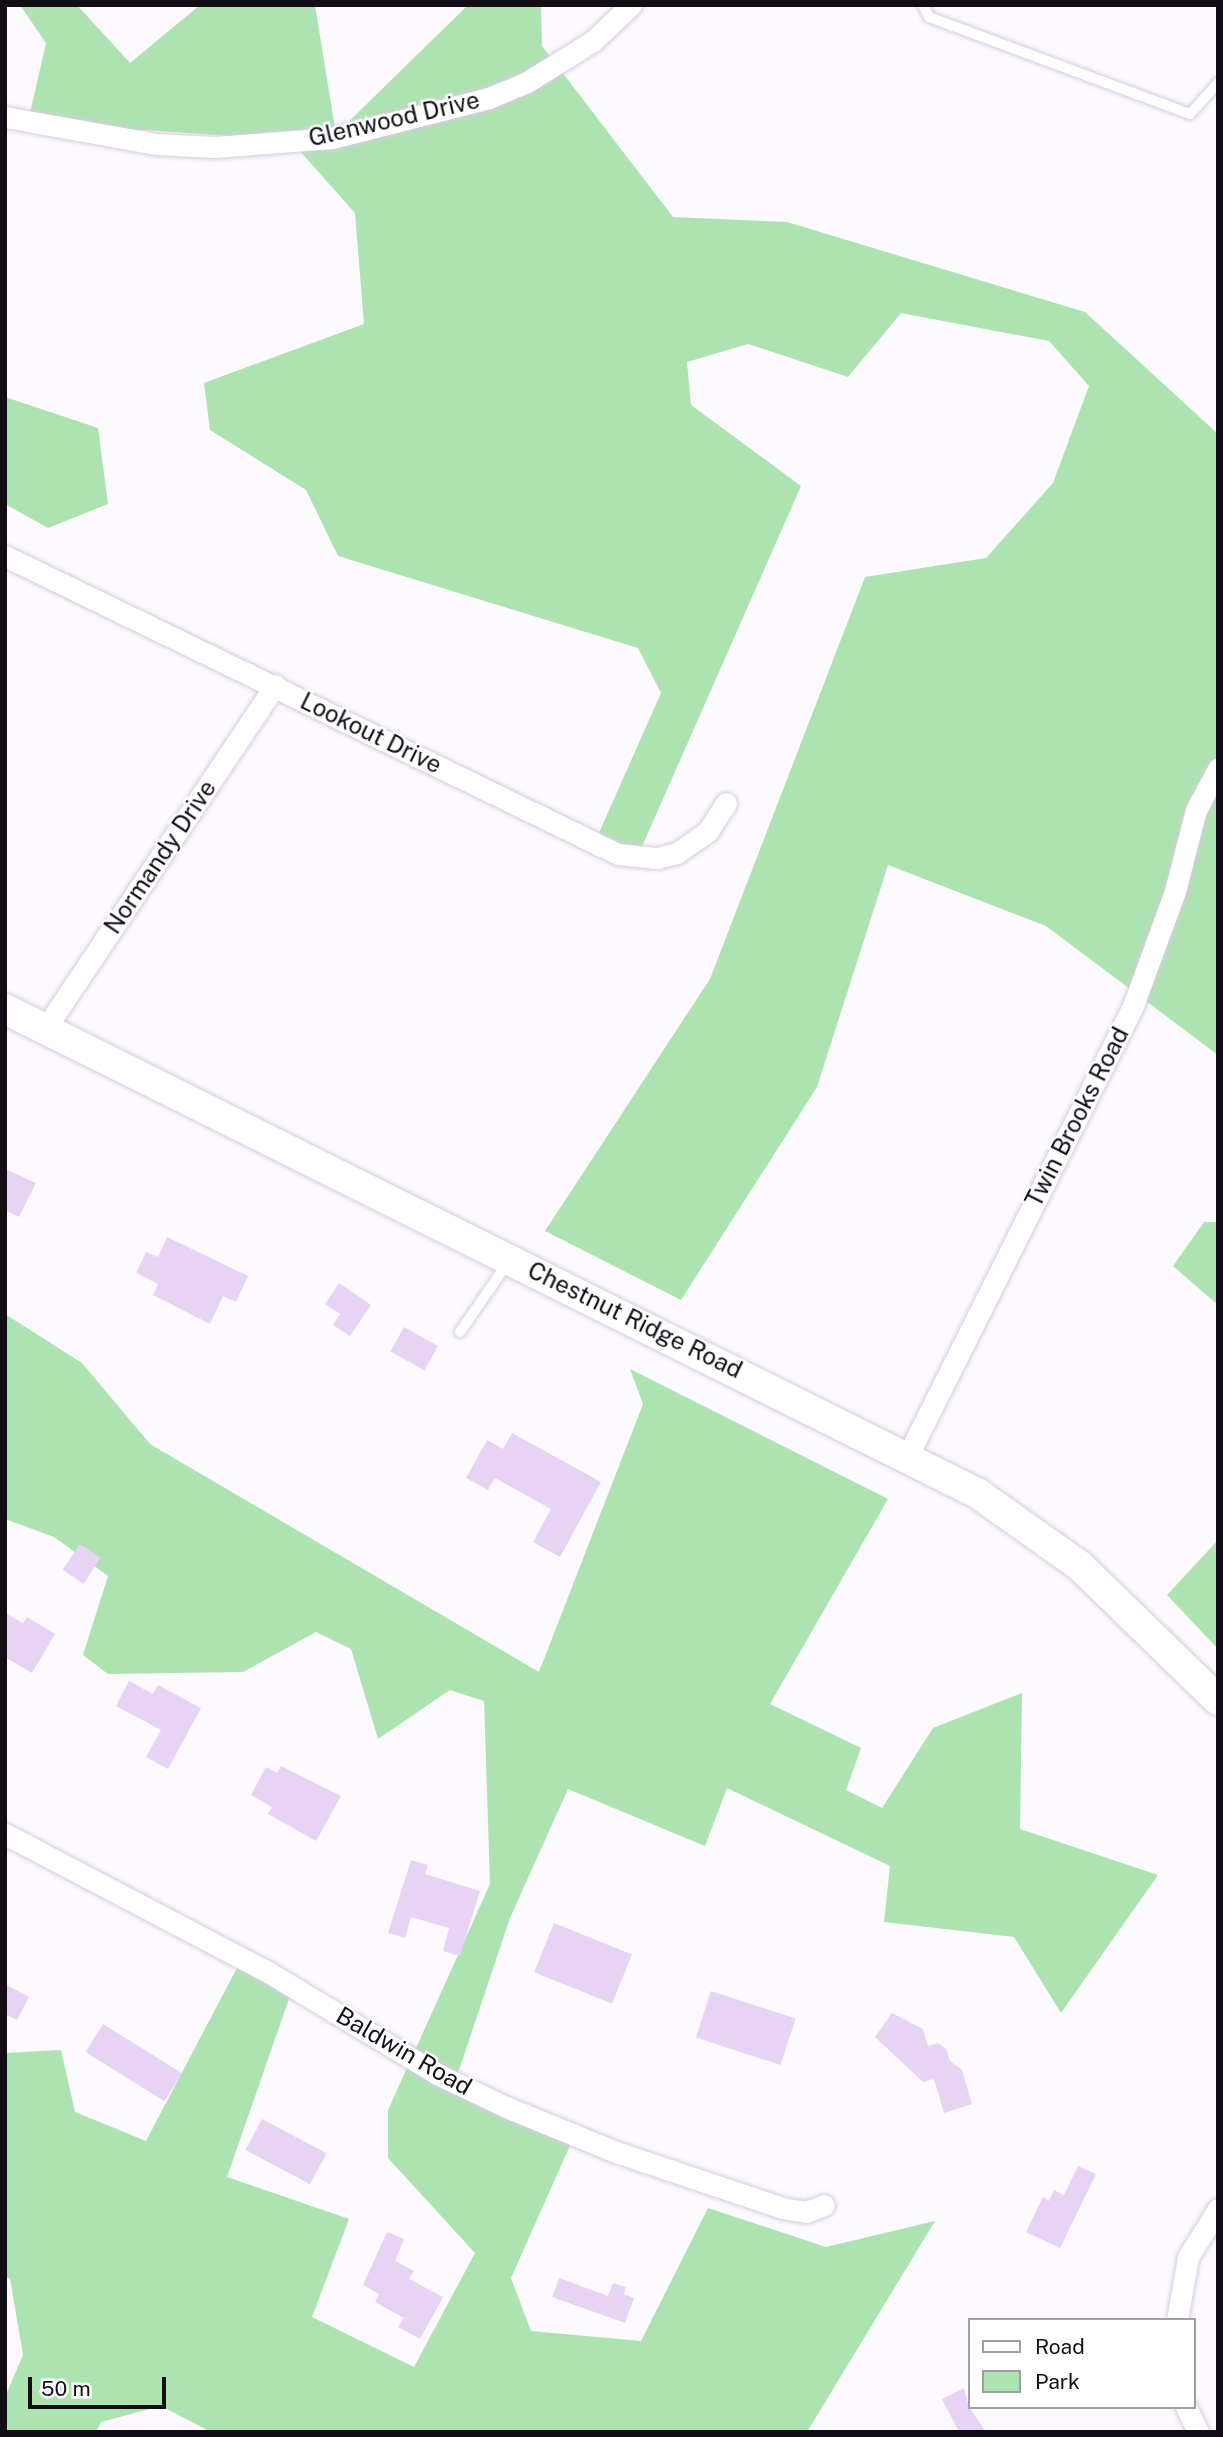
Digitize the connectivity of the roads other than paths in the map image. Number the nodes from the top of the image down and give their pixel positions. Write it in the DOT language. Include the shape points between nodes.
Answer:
graph roads {
  1 [pos="631,5"];
  2 [pos="923,5"];
  3 [pos="1218,83"];
  4 [pos="5,117"];
  5 [pos="5,556"];
  6 [pos="275,685"];
  7 [pos="1218,769"];
  8 [pos="726,803"];
  9 [pos="5,1009"];
  10 [pos="45,1029"];
  11 [pos="511,1259"];
  12 [pos="460,1332"];
  13 [pos="908,1455"];
  14 [pos="1218,1700"];
  15 [pos="5,1835"];
  16 [pos="824,2205"];
  17 [pos="1218,2209"];
  18 [pos="1177,2318"];
  19 [pos="1187,2409"];
  20 [pos="1198,2432"];
  1 -- 4 [label="street, Glenwood Drive" via="593,41 527,82 489,97 332,138 228,147 156,144"];
  2 -- 3 [label="lane" via="929,17 1190,114"];
  5 -- 6 [label="street, Lookout Drive"];
  6 -- 8 [label="street, Lookout Drive" via="618,854 657,858 677,853 708,831"];
  6 -- 10 [label="street, Normandy Drive"];
  7 -- 13 [label="street, Twin Brooks Road" via="1196,810 1175,891 1133,1006"];
  9 -- 10 [label="main road, Chestnut Ridge Road"];
  10 -- 11 [label="main road, Chestnut Ridge Road"];
  11 -- 12 [label="lane"];
  11 -- 13 [label="main road, Chestnut Ridge Road"];
  13 -- 14 [label="main road, Chestnut Ridge Road" via="977,1493 1080,1566"];
  15 -- 16 [label="street, Baldwin Road" via="266,1971 439,2075 506,2107 616,2152 782,2208 806,2212"];
  17 -- 18 [label="street" via="1188,2257"];
  19 -- 20 [label="street"];
}
